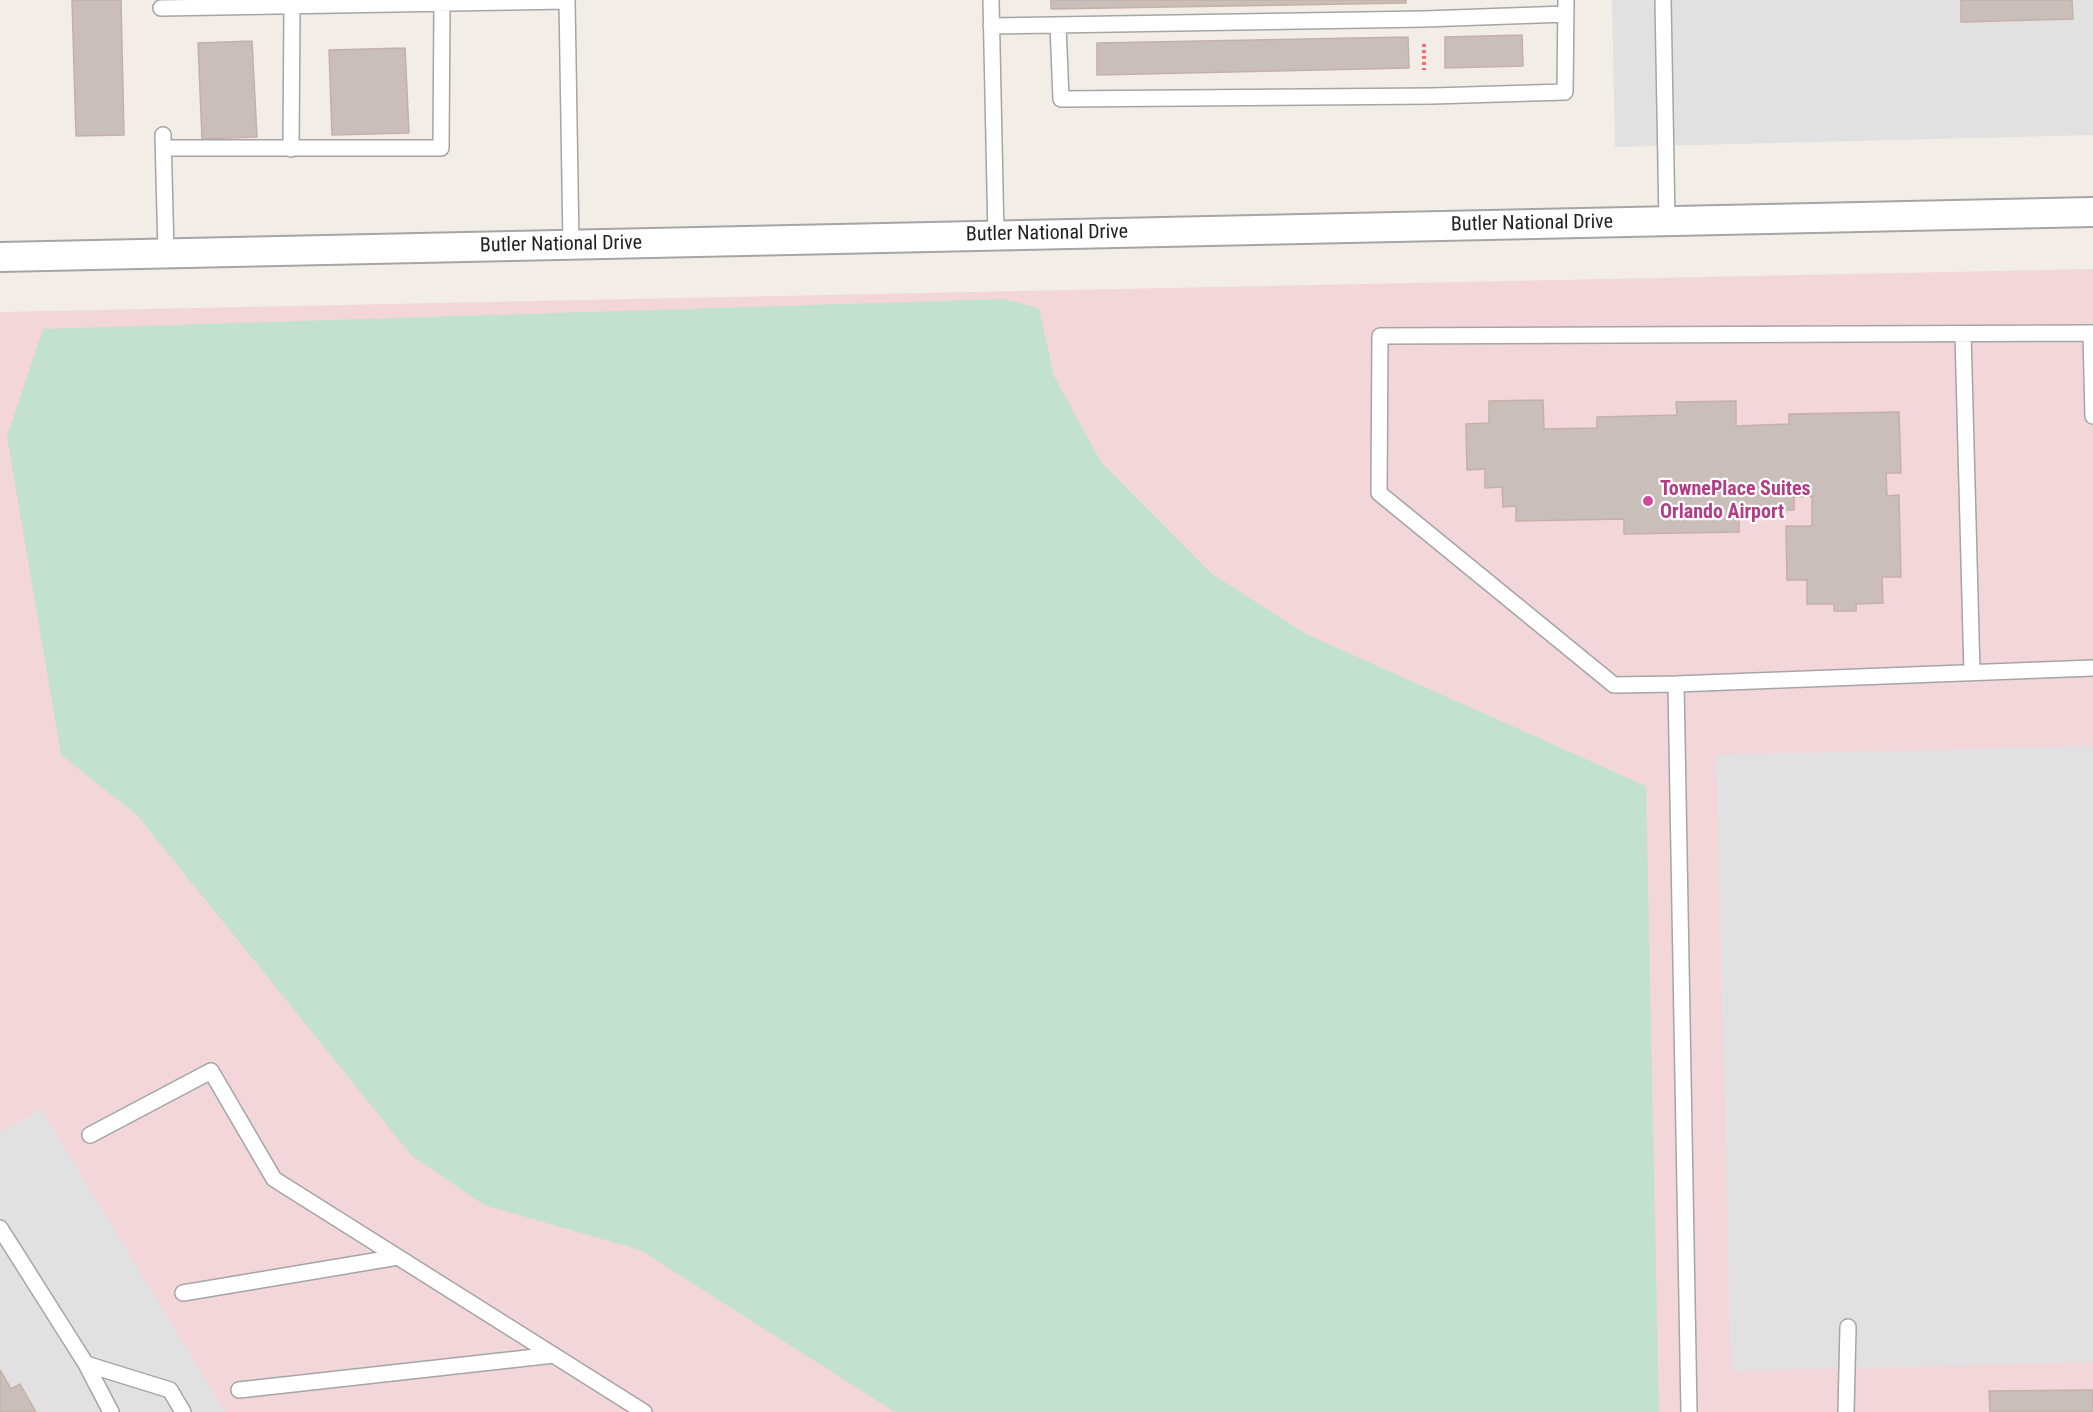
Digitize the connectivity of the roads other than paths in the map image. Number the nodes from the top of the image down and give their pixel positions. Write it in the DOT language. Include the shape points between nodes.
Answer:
graph roads {
  1 [pos="567,0"];
  2 [pos="991,0"];
  3 [pos="1663,0"];
  4 [pos="442,3"];
  5 [pos="291,6"];
  6 [pos="1566,7"];
  7 [pos="161,8"];
  8 [pos="1058,25"];
  9 [pos="991,26"];
  10 [pos="291,148"];
  11 [pos="2093,212"];
  12 [pos="1667,221"];
  13 [pos="996,236"];
  14 [pos="571,244"];
  15 [pos="166,253"];
  16 [pos="0,257"];
  17 [pos="2092,333"];
  18 [pos="1963,334"];
  19 [pos="2093,416"];
  20 [pos="2093,668"];
  21 [pos="1972,673"];
  22 [pos="1676,684"];
  23 [pos="90,1136"];
  24 [pos="0,1228"];
  25 [pos="398,1257"];
  26 [pos="183,1293"];
  27 [pos="1848,1327"];
  28 [pos="554,1355"];
  29 [pos="86,1364"];
  30 [pos="239,1390"];
  31 [pos="111,1412"];
  32 [pos="183,1412"];
  33 [pos="644,1412"];
  34 [pos="1689,1412"];
  35 [pos="1846,1412"];
  1 -- 4 [label="lane"];
  1 -- 14 [label="lane"];
  2 -- 9 [label="lane"];
  3 -- 12 [label="lane"];
  4 -- 5 [label="lane"];
  4 -- 10 [label="lane" via="441,148"];
  5 -- 7 [label="lane"];
  5 -- 10 [label="lane"];
  6 -- 8 [label="lane" via="1412,19"];
  6 -- 8 [label="lane" via="1565,92 1060,99"];
  8 -- 9 [label="lane"];
  9 -- 13 [label="lane"];
  10 -- 15 [label="lane" via="164,142"];
  11 -- 12 [label="street, Butler National Drive"];
  12 -- 13 [label="street, Butler National Drive"];
  13 -- 14 [label="street, Butler National Drive"];
  14 -- 15 [label="street, Butler National Drive"];
  15 -- 16 [label="street, Butler National Drive"];
  17 -- 18 [label="lane"];
  17 -- 19 [label="lane"];
  18 -- 21 [label="lane"];
  18 -- 22 [label="lane" via="1380,336 1379,493 1614,685"];
  20 -- 21 [label="lane"];
  21 -- 22 [label="lane"];
  22 -- 34 [label="lane"];
  23 -- 25 [label="lane" via="211,1071 274,1179"];
  24 -- 29 [label="lane"];
  25 -- 26 [label="lane"];
  25 -- 28 [label="lane"];
  27 -- 35 [label="lane"];
  28 -- 30 [label="lane"];
  28 -- 33 [label="lane"];
  29 -- 31 [label="lane"];
  29 -- 32 [label="lane" via="170,1390"];
}
